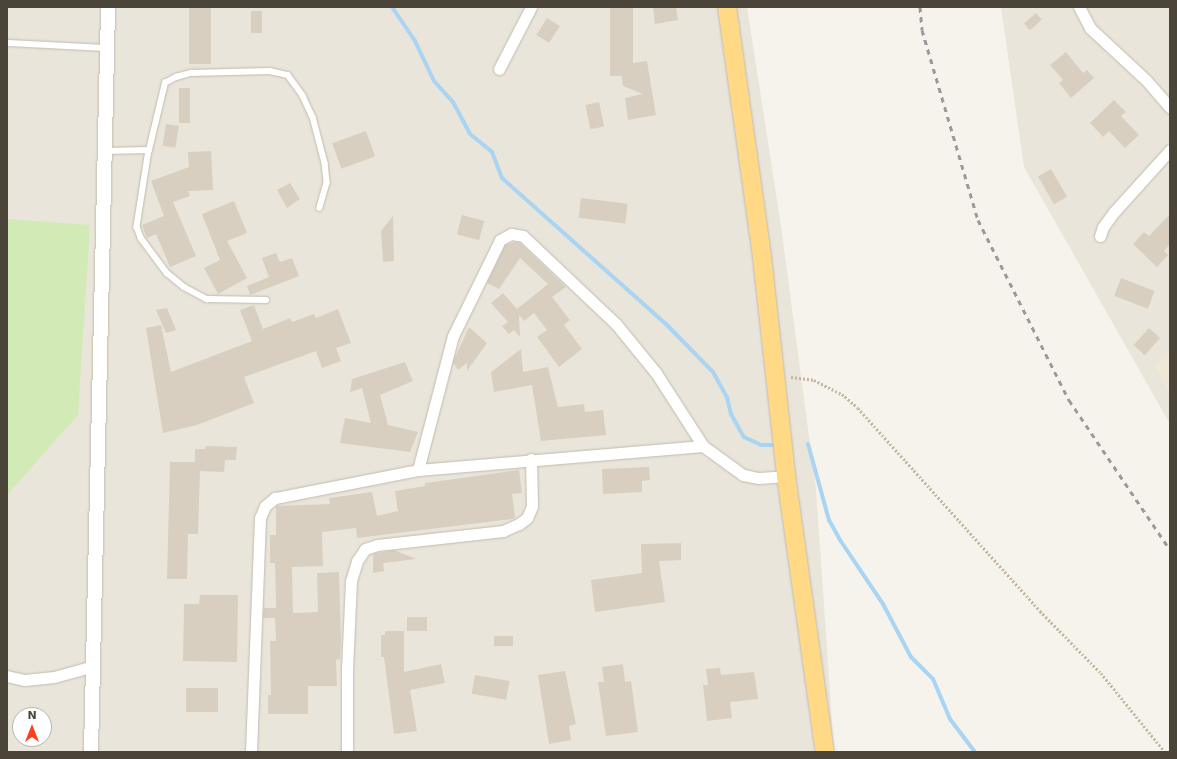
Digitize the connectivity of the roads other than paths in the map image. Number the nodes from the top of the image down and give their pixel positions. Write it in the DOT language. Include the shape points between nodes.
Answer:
graph roads {
  1 [pos="108,7"];
  2 [pos="531,7"];
  3 [pos="727,7"];
  4 [pos="1079,7"];
  5 [pos="7,43"];
  6 [pos="107,48"];
  7 [pos="499,69"];
  8 [pos="1170,108"];
  9 [pos="149,150"];
  10 [pos="1170,150"];
  11 [pos="105,151"];
  12 [pos="320,208"];
  13 [pos="1100,236"];
  14 [pos="266,300"];
  15 [pos="703,446"];
  16 [pos="531,459"];
  17 [pos="418,470"];
  18 [pos="786,476"];
  19 [pos="94,666"];
  20 [pos="7,676"];
  21 [pos="92,752"];
  22 [pos="251,752"];
  23 [pos="347,752"];
  24 [pos="825,752"];
  1 -- 6 [label="street"];
  2 -- 7 [label="street"];
  3 -- 18 [label="highway" via="762,257"];
  4 -- 8 [label="street" via="1090,28 1146,80"];
  5 -- 6 [label="lane"];
  6 -- 11 [label="street"];
  9 -- 11 [label="lane"];
  9 -- 12 [label="lane" via="165,83 176,77 191,73 270,71 288,75 303,96 312,117 324,163 327,183"];
  9 -- 14 [label="lane" via="137,227 141,238 167,274 184,288 208,299"];
  10 -- 13 [label="street" via="1114,212"];
  11 -- 19 [label="street"];
  15 -- 16 [label="street"];
  15 -- 17 [label="street" via="656,373 616,324 524,236 511,234 500,240 452,336"];
  15 -- 18 [label="street" via="743,475 759,478"];
  16 -- 17 [label="street"];
  16 -- 23 [label="street" via="532,506 527,518 519,524 489,533 377,545 364,549 351,581"];
  17 -- 22 [label="street" via="275,498 265,506 260,518"];
  18 -- 24 [label="highway"];
  19 -- 20 [label="street" via="46,678 25,680"];
  19 -- 21 [label="street"];
}
